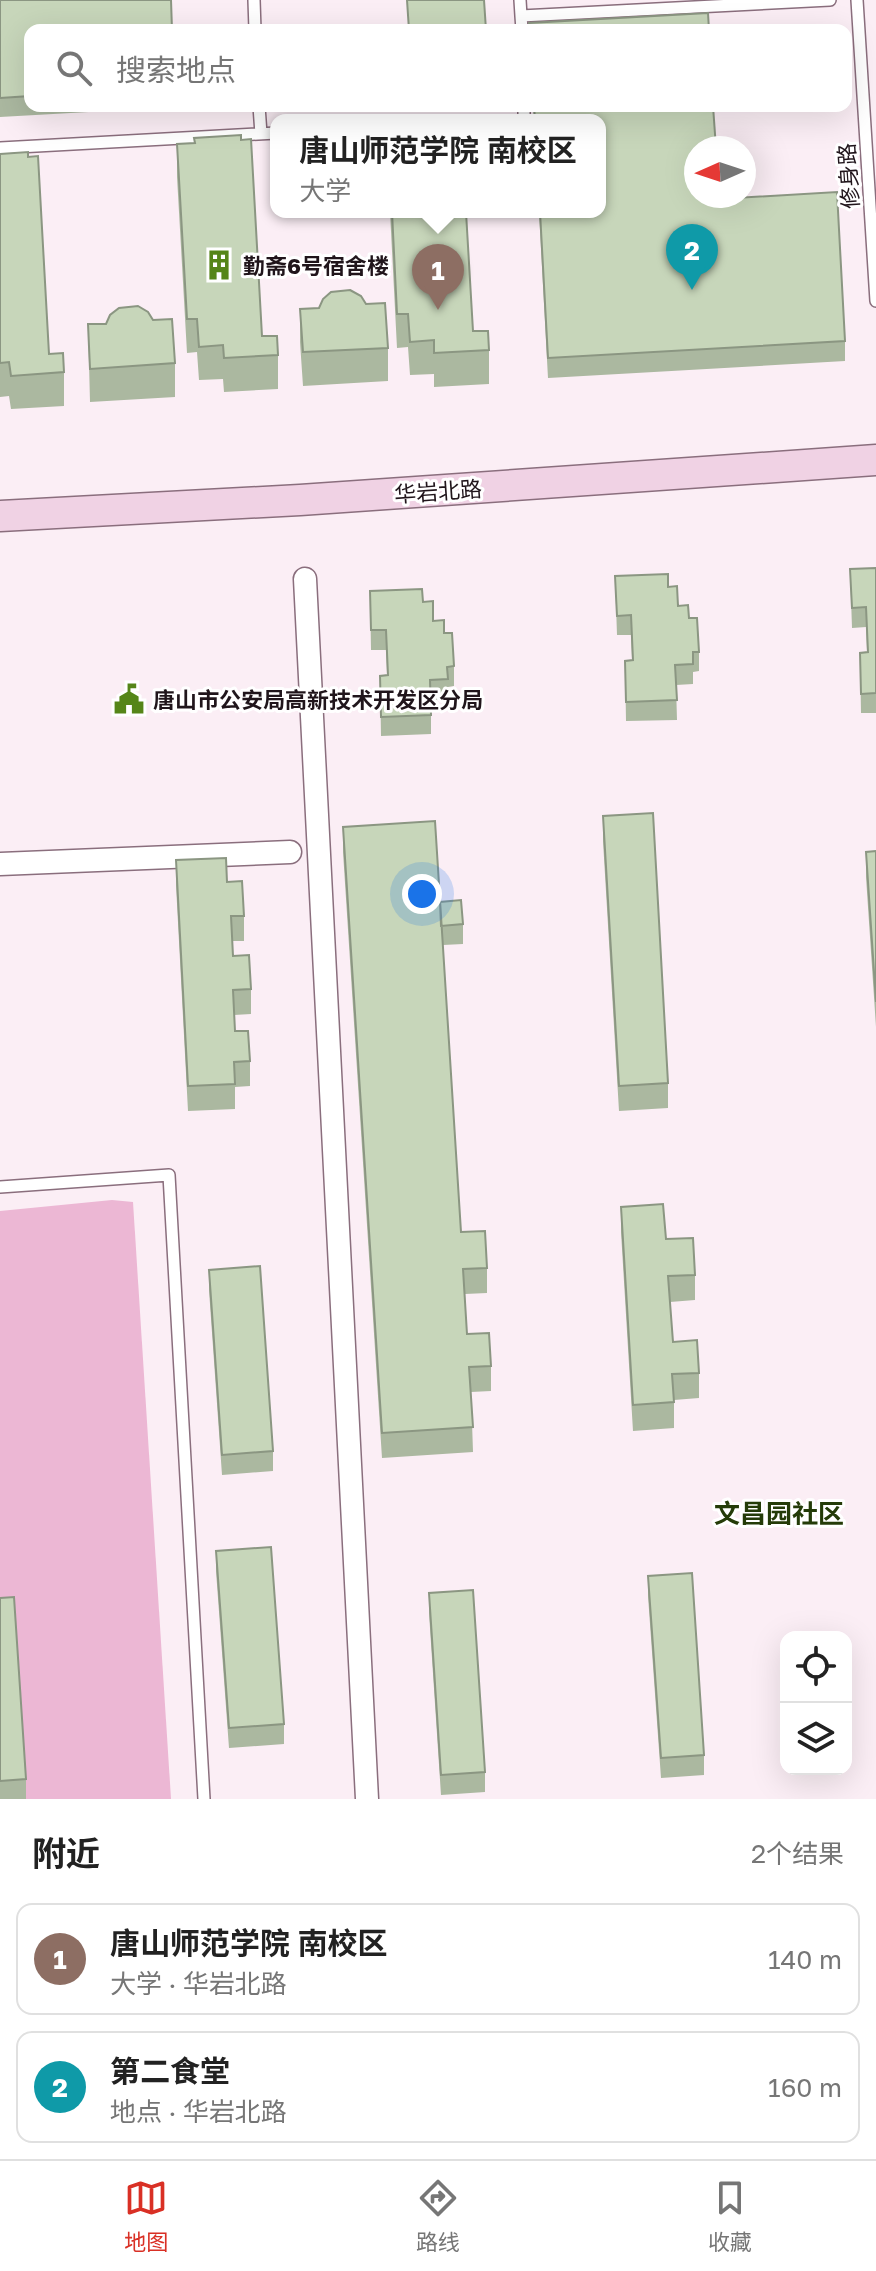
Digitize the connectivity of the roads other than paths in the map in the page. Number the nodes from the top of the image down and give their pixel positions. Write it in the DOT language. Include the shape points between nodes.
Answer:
graph roads {
  1 [pos="254,0"];
  2 [pos="520,0"];
  3 [pos="830,0"];
  4 [pos="857,0"];
  5 [pos="521,16"];
  6 [pos="255,24"];
  7 [pos="522,24"];
  8 [pos="259,112"];
  9 [pos="270,133"];
  10 [pos="261,134"];
  11 [pos="0,148"];
  12 [pos="876,301"];
  13 [pos="876,460"];
  14 [pos="0,516"];
  15 [pos="305,579"];
  16 [pos="290,852"];
  17 [pos="0,864"];
  18 [pos="0,1187"];
  19 [pos="204,1799"];
  20 [pos="367,1799"];
  1 -- 6 [label="lane"];
  2 -- 5 [label="lane"];
  3 -- 5 [label="lane"];
  4 -- 12 [label="lane, 修身路"];
  5 -- 7 [label="lane"];
  8 -- 10 [label="lane"];
  9 -- 10 [label="lane"];
  10 -- 11 [label="lane"];
  13 -- 14 [label="street, 华岩北路"];
  15 -- 20 [label="street"];
  16 -- 17 [label="street"];
  18 -- 19 [label="lane" via="169,1175"];
}
